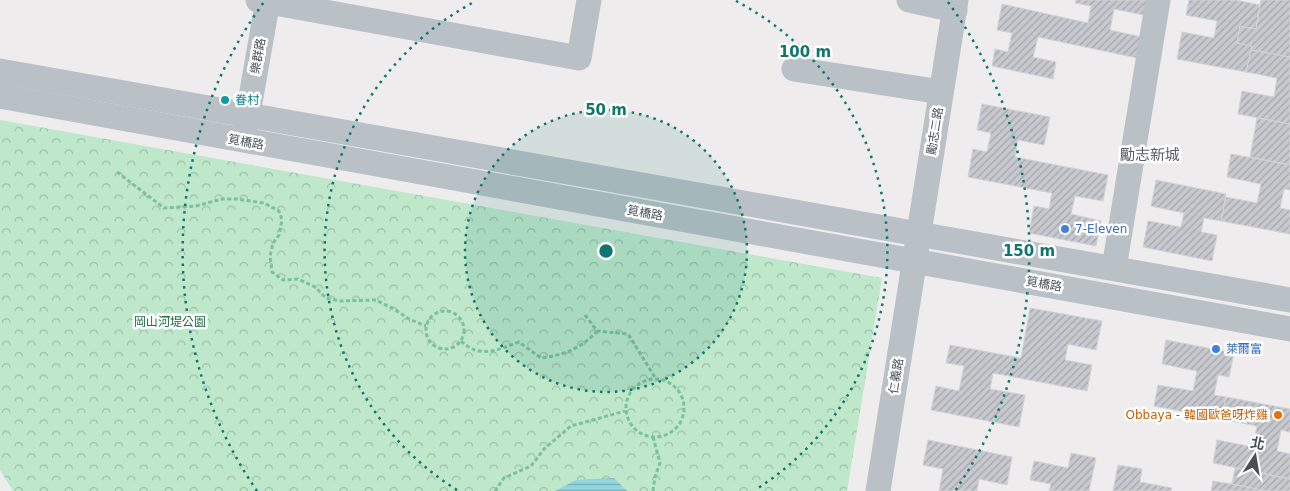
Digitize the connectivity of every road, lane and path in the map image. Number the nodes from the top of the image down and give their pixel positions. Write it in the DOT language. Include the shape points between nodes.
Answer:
graph roads {
  1 [pos="589,0"];
  2 [pos="909,0"];
  3 [pos="1158,0"];
  4 [pos="264,1"];
  5 [pos="955,5"];
  6 [pos="794,69"];
  7 [pos="0,71"];
  8 [pos="942,92"];
  9 [pos="0,96"];
  10 [pos="247,116"];
  11 [pos="243,141"];
  12 [pos="117,172"];
  13 [pos="673,190"];
  14 [pos="668,217"];
  15 [pos="918,234"];
  16 [pos="914,261"];
  17 [pos="1114,268"];
  18 [pos="1172,279"];
  19 [pos="1290,300"];
  20 [pos="1167,306"];
  21 [pos="585,315"];
  22 [pos="426,326"];
  23 [pos="1290,329"];
  24 [pos="597,331"];
  25 [pos="461,341"];
  26 [pos="656,379"];
  27 [pos="625,411"];
  28 [pos="653,436"];
  29 [pos="495,491"];
  30 [pos="653,491"];
  31 [pos="878,491"];
  1 -- 4 [label="street" via="579,58"];
  2 -- 5 [label="street"];
  3 -- 17 [label="street"];
  4 -- 10 [label="street, 樂群路"];
  5 -- 8 [label="street, 勵志二路"];
  6 -- 8 [label="street"];
  7 -- 10 [label="street"];
  8 -- 15 [label="street, 勵志二路"];
  9 -- 11 [label="street, 筧橋路"];
  10 -- 11 [label="street, 樂群路"];
  10 -- 13 [label="street"];
  11 -- 14 [label="street, 筧橋路"];
  12 -- 22 [label="path" via="164,208 196,206 222,199 264,203 279,211 282,220 279,235 272,243 272,272 283,280 298,279 315,287 326,298 376,300"];
  13 -- 14 [label="street"];
  13 -- 15 [label="street"];
  14 -- 16 [label="street, 筧橋路"];
  15 -- 16 [label="street, 勵志二路"];
  15 -- 17 [label="street"];
  16 -- 20 [label="street, 筧橋路"];
  16 -- 31 [label="street, 仁義路"];
  17 -- 18 [label="street"];
  18 -- 19 [label="street"];
  18 -- 20 [label="street"];
  20 -- 23 [label="street, 筧橋路"];
  21 -- 24 [label="path"];
  22 -- 25 [label="path" via="428,339 437,348 450,348"];
  22 -- 25 [label="path" via="433,315 450,312 463,324"];
  24 -- 25 [label="path" via="587,342 560,356 542,358 519,342 486,353 468,348"];
  24 -- 26 [label="path" via="628,334"];
  26 -- 27 [label="path" via="637,385 626,401"];
  26 -- 27 [label="path" via="674,387 684,404 680,422 674,430 657,438 648,437 632,427"];
  27 -- 29 [label="path" via="571,426 544,449 531,466 504,478"];
  28 -- 30 [label="path" via="660,463"];
}
